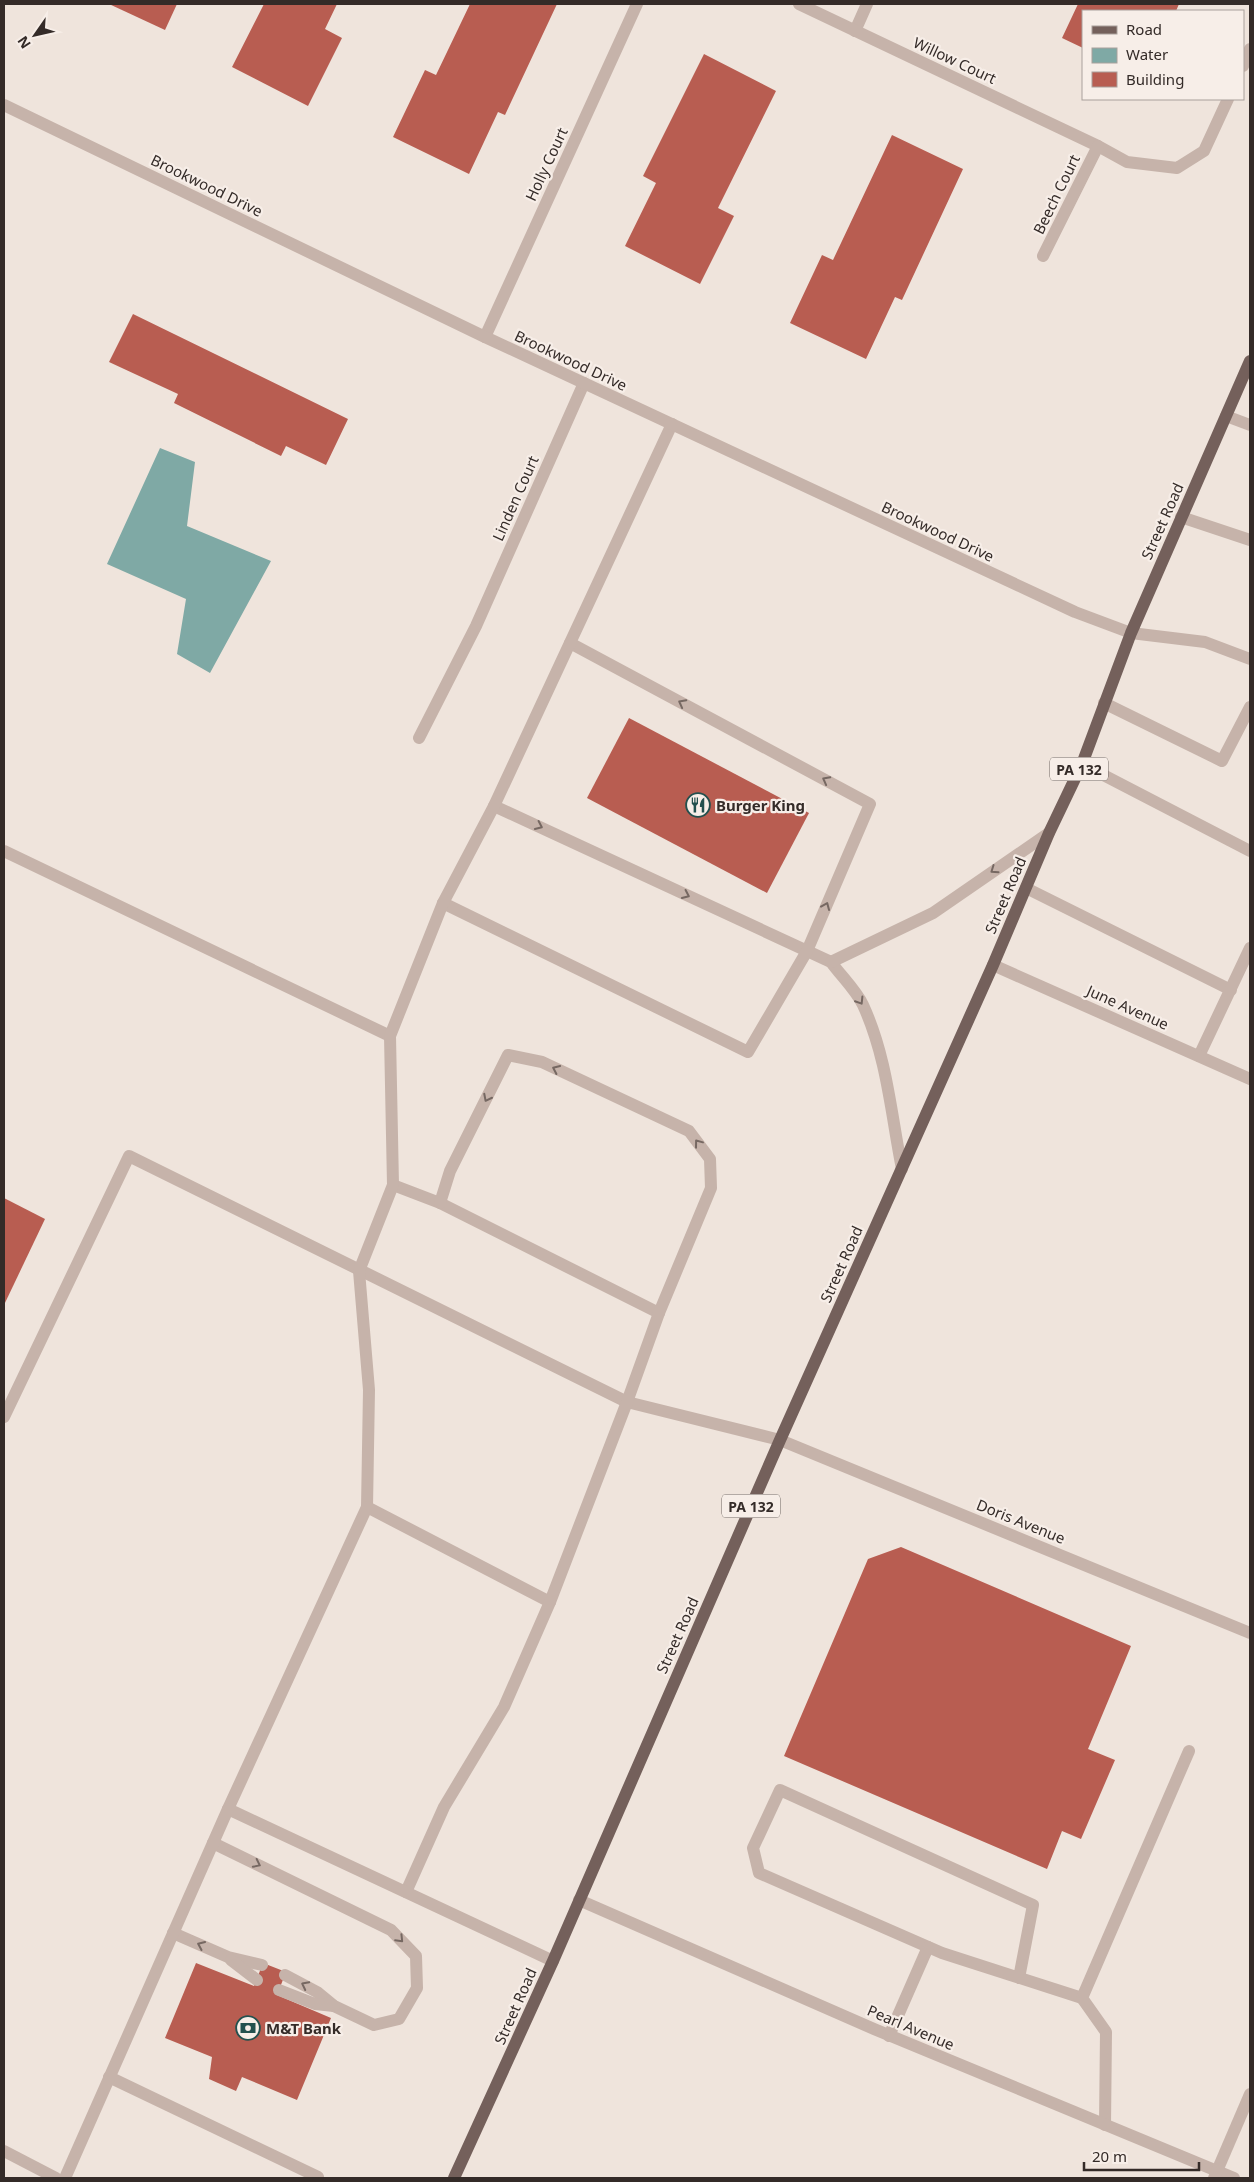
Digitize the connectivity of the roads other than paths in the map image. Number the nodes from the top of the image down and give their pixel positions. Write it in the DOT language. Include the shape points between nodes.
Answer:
graph roads {
  1 [pos="637,4"];
  2 [pos="799,4"];
  3 [pos="867,4"];
  4 [pos="856,31"];
  5 [pos="1250,49"];
  6 [pos="1244,64"];
  7 [pos="1228,100"];
  8 [pos="4,104"];
  9 [pos="1098,146"];
  10 [pos="1043,256"];
  11 [pos="485,337"];
  12 [pos="1250,361"];
  13 [pos="584,383"];
  14 [pos="1226,416"];
  15 [pos="672,424"];
  16 [pos="1250,425"];
  17 [pos="1181,517"];
  18 [pos="1250,540"];
  19 [pos="1131,633"];
  20 [pos="570,642"];
  21 [pos="1250,659"];
  22 [pos="1104,703"];
  23 [pos="1250,707"];
  24 [pos="419,738"];
  25 [pos="1082,764"];
  26 [pos="494,806"];
  27 [pos="1049,833"];
  28 [pos="1250,850"];
  29 [pos="4,851"];
  30 [pos="1026,888"];
  31 [pos="443,903"];
  32 [pos="1250,948"];
  33 [pos="806,951"];
  34 [pos="831,962"];
  35 [pos="993,965"];
  36 [pos="1231,990"];
  37 [pos="390,1036"];
  38 [pos="1199,1056"];
  39 [pos="1250,1079"];
  40 [pos="902,1169"];
  41 [pos="393,1185"];
  42 [pos="440,1203"];
  43 [pos="360,1271"];
  44 [pos="659,1312"];
  45 [pos="627,1402"];
  46 [pos="4,1417"];
  47 [pos="780,1440"];
  48 [pos="367,1507"];
  49 [pos="550,1602"];
  50 [pos="1250,1633"];
  51 [pos="1189,1751"];
  52 [pos="228,1809"];
  53 [pos="213,1843"];
  54 [pos="406,1892"];
  55 [pos="579,1900"];
  56 [pos="173,1933"];
  57 [pos="928,1947"];
  58 [pos="228,1957"];
  59 [pos="553,1962"];
  60 [pos="262,1965"];
  61 [pos="284,1975"];
  62 [pos="1019,1978"];
  63 [pos="256,1980"];
  64 [pos="279,1990"];
  65 [pos="1082,1998"];
  66 [pos="334,2006"];
  67 [pos="889,2036"];
  68 [pos="109,2077"];
  69 [pos="1250,2094"];
  70 [pos="1105,2125"];
  71 [pos="4,2151"];
  72 [pos="1216,2175"];
  73 [pos="318,2177"];
  74 [pos="56,2178"];
  75 [pos="64,2178"];
  76 [pos="454,2178"];
  77 [pos="1234,2178"];
  1 -- 11 [label="street, Holly Court"];
  2 -- 4 [label="street, Willow Court"];
  3 -- 4 [label="street"];
  4 -- 9 [label="street, Willow Court"];
  5 -- 6 [label="street"];
  7 -- 9 [label="street, Willow Court" via="1204,151 1177,168 1127,162"];
  8 -- 11 [label="street, Brookwood Drive"];
  9 -- 10 [label="street, Beech Court"];
  11 -- 13 [label="street, Brookwood Drive"];
  12 -- 14 [label="main road, Street Road / PA 132"];
  13 -- 15 [label="street, Brookwood Drive"];
  13 -- 24 [label="street, Linden Court" via="476,626"];
  14 -- 16 [label="street"];
  14 -- 17 [label="main road, Street Road / PA 132"];
  15 -- 19 [label="street, Brookwood Drive" via="1075,612"];
  15 -- 20 [label="street"];
  17 -- 18 [label="street"];
  17 -- 19 [label="main road, Street Road / PA 132"];
  19 -- 21 [label="street, Brookwood Drive" via="1205,642"];
  19 -- 22 [label="main road, Street Road / PA 132"];
  20 -- 26 [label="street"];
  33 -- 20 [label="street, one-way" via="870,804"];
  22 -- 23 [label="street" via="1222,760"];
  22 -- 25 [label="main road, Street Road / PA 132"];
  25 -- 27 [label="main road, Street Road / PA 132"];
  25 -- 28 [label="street"];
  26 -- 31 [label="street"];
  26 -- 33 [label="street, one-way"];
  27 -- 30 [label="main road, Street Road / PA 132"];
  27 -- 34 [label="street, one-way" via="933,913"];
  29 -- 37 [label="street"];
  30 -- 35 [label="main road, Street Road / PA 132"];
  30 -- 36 [label="street"];
  31 -- 33 [label="street" via="748,1052"];
  31 -- 37 [label="street"];
  32 -- 36 [label="street"];
  33 -- 34 [label="street"];
  34 -- 40 [label="street, one-way" via="862,1003 877,1041"];
  35 -- 38 [label="street, June Avenue"];
  35 -- 40 [label="main road, Street Road / PA 132"];
  36 -- 38 [label="street"];
  37 -- 41 [label="street"];
  38 -- 39 [label="street, June Avenue"];
  40 -- 47 [label="main road, Street Road / PA 132"];
  41 -- 42 [label="street"];
  41 -- 43 [label="street"];
  42 -- 44 [label="street"];
  44 -- 42 [label="street, one-way" via="711,1188 710,1159 689,1131 542,1062 508,1055 450,1172"];
  43 -- 45 [label="street, Doris Avenue"];
  43 -- 46 [label="street, Doris Avenue" via="129,1156"];
  43 -- 48 [label="street" via="369,1390"];
  44 -- 45 [label="street"];
  45 -- 47 [label="street, Doris Avenue"];
  45 -- 49 [label="street"];
  47 -- 50 [label="street, Doris Avenue"];
  47 -- 55 [label="main road, Street Road / PA 132"];
  48 -- 49 [label="street"];
  48 -- 52 [label="street"];
  49 -- 54 [label="street" via="504,1707 444,1807"];
  51 -- 65 [label="street"];
  52 -- 53 [label="street"];
  52 -- 54 [label="street"];
  53 -- 56 [label="street"];
  53 -- 66 [label="street, one-way" via="391,1930 416,1956 417,1988 399,2019 374,2025"];
  54 -- 59 [label="street"];
  55 -- 59 [label="main road, Street Road / PA 132"];
  55 -- 67 [label="street, Pearl Avenue"];
  58 -- 56 [label="street, one-way"];
  56 -- 68 [label="street"];
  57 -- 62 [label="street"];
  57 -- 62 [label="street" via="759,1873 753,1848 780,1790 1033,1905"];
  57 -- 67 [label="street"];
  58 -- 60 [label="street"];
  58 -- 63 [label="street"];
  59 -- 76 [label="main road, Street Road / PA 132"];
  66 -- 61 [label="street, one-way" via="317,1992"];
  62 -- 65 [label="street"];
  64 -- 66 [label="street" via="315,2004"];
  65 -- 70 [label="street" via="1106,2032"];
  67 -- 70 [label="street, Pearl Avenue"];
  68 -- 73 [label="street"];
  68 -- 75 [label="street"];
  69 -- 72 [label="street"];
  70 -- 72 [label="street, Pearl Avenue"];
  71 -- 74 [label="street"];
  72 -- 77 [label="street, Pearl Avenue"];
}
